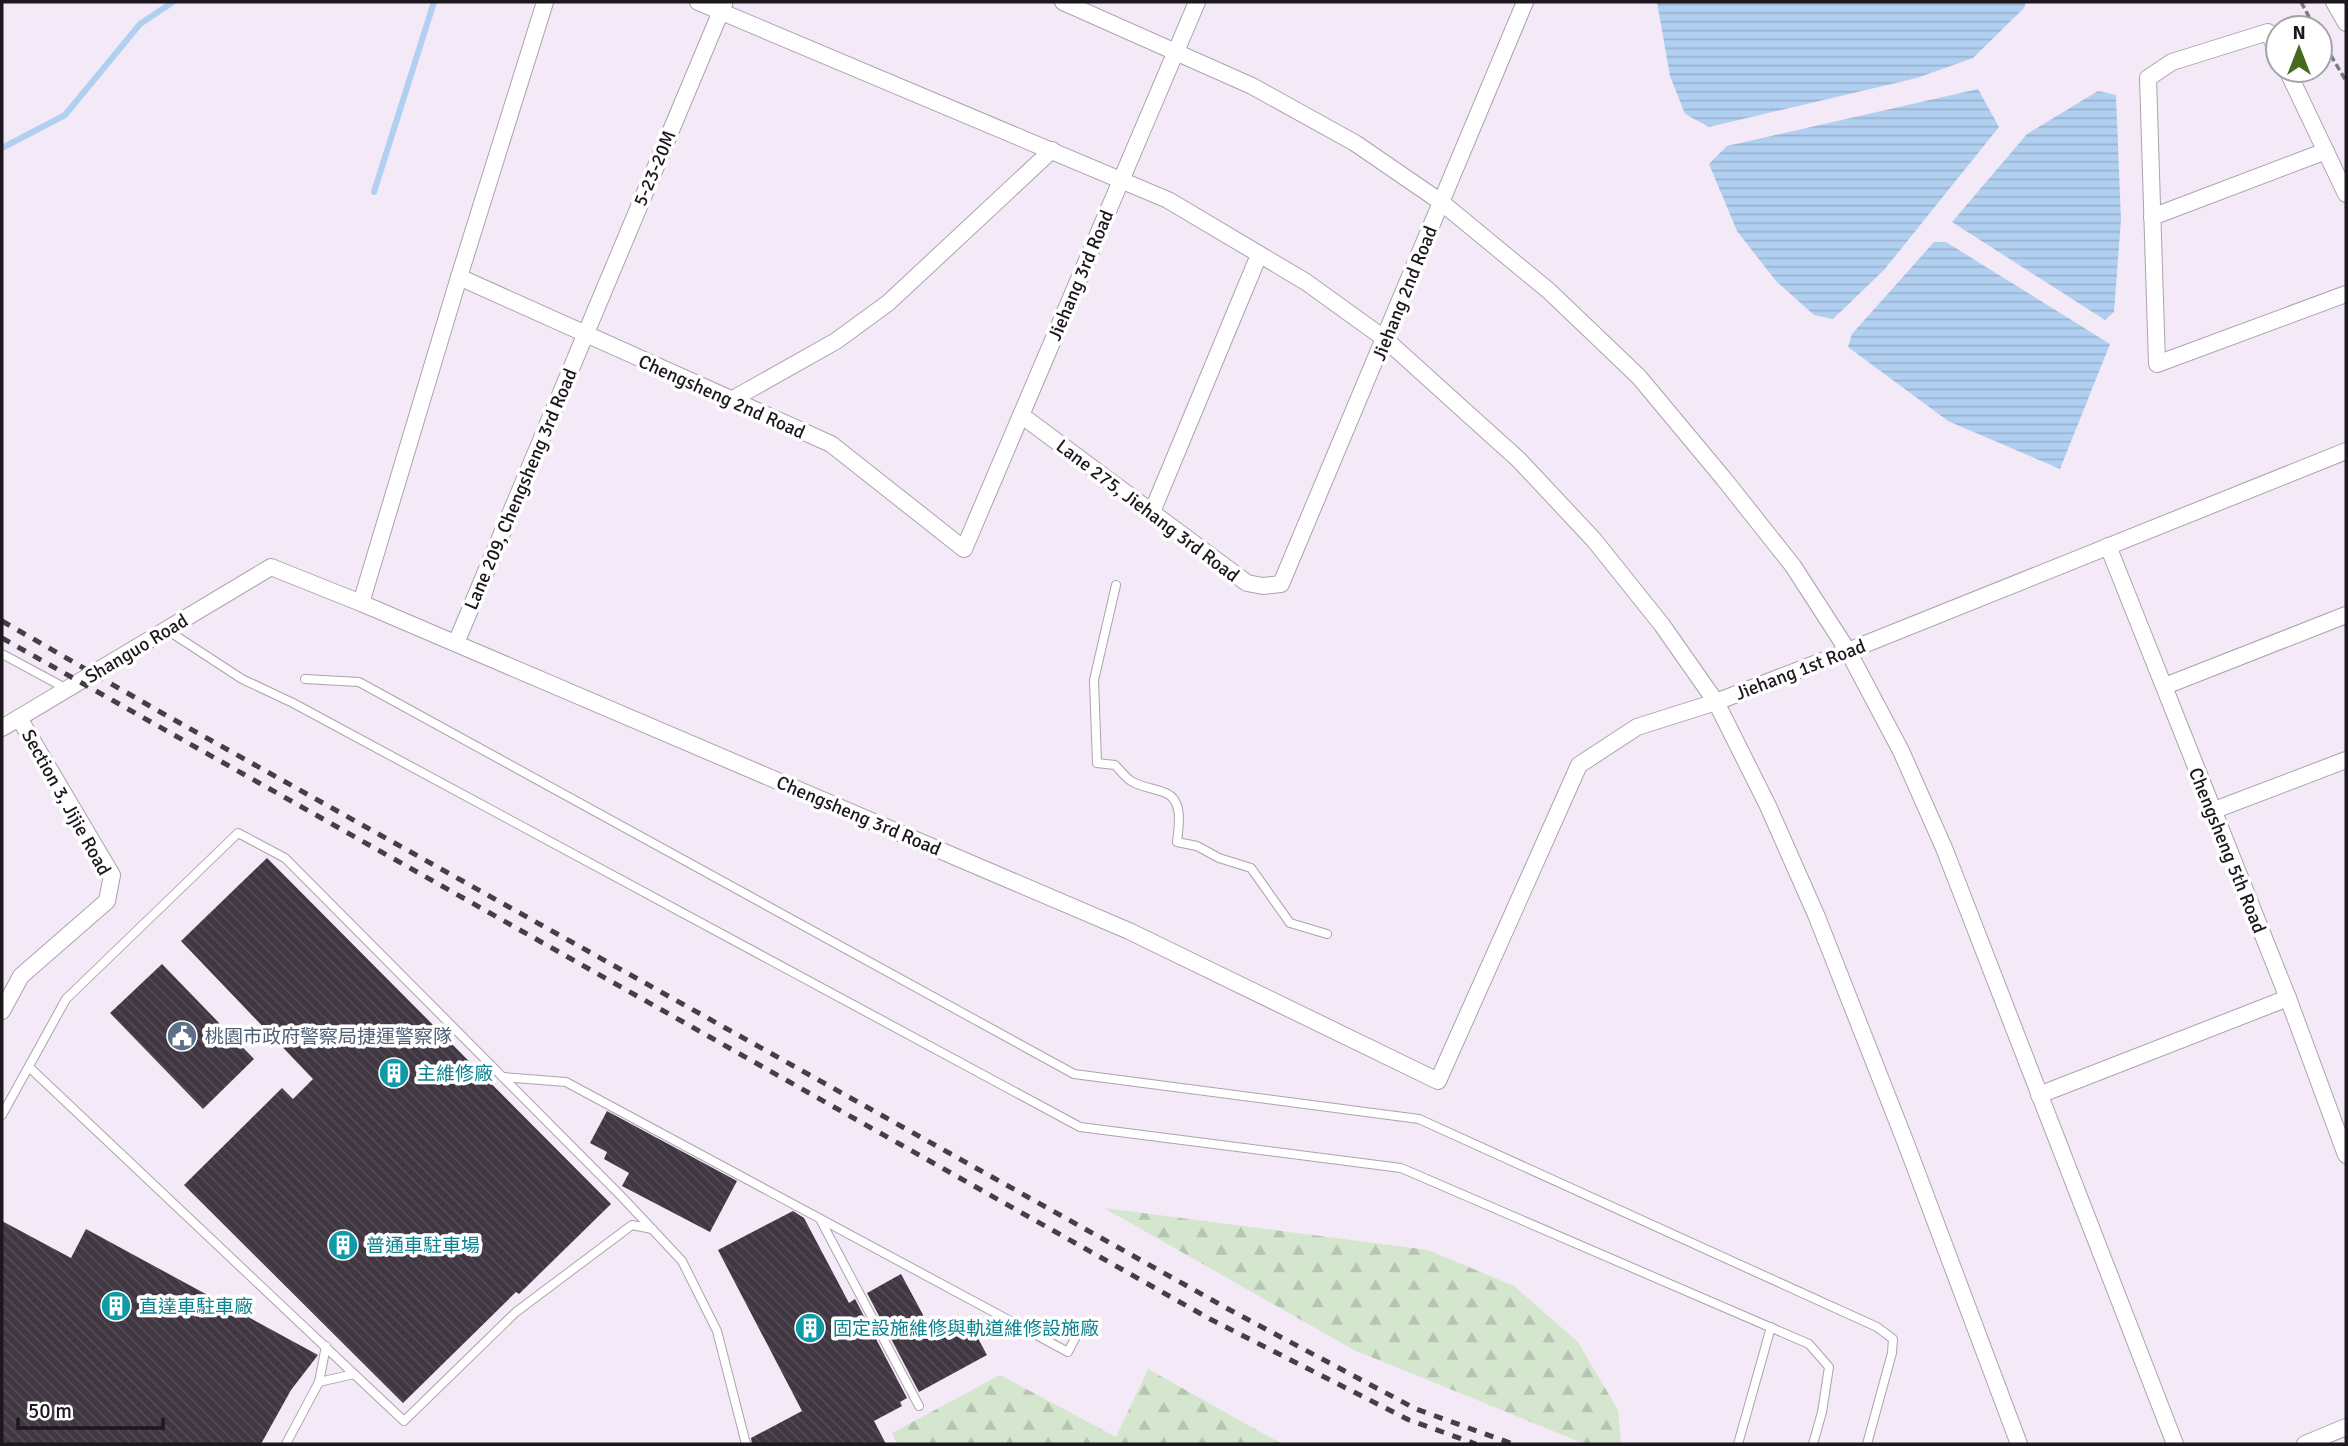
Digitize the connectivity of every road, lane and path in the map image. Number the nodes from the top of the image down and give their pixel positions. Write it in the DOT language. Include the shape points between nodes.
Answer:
graph roads {
  1 [pos="545,2"];
  2 [pos="698,2"];
  3 [pos="1063,2"];
  4 [pos="1197,2"];
  5 [pos="1525,2"];
  6 [pos="2334,2"];
  7 [pos="723,6"];
  8 [pos="2346,23"];
  9 [pos="2264,33"];
  10 [pos="1176,51"];
  11 [pos="2334,61"];
  12 [pos="2346,81"];
  13 [pos="2294,84"];
  14 [pos="1052,150"];
  15 [pos="2326,151"];
  16 [pos="1121,180"];
  17 [pos="2346,194"];
  18 [pos="1441,202"];
  19 [pos="2152,217"];
  20 [pos="1259,255"];
  21 [pos="459,277"];
  22 [pos="2346,294"];
  23 [pos="584,335"];
  24 [pos="1385,339"];
  25 [pos="731,400"];
  26 [pos="1021,415"];
  27 [pos="2346,451"];
  28 [pos="1152,512"];
  29 [pos="2108,546"];
  30 [pos="964,549"];
  31 [pos="271,567"];
  32 [pos="1281,584"];
  33 [pos="1116,585"];
  34 [pos="362,603"];
  35 [pos="2346,615"];
  36 [pos="167,630"];
  37 [pos="456,643"];
  38 [pos="1848,651"];
  39 [pos="2,653"];
  40 [pos="305,678"];
  41 [pos="2165,685"];
  42 [pos="67,689"];
  43 [pos="1716,702"];
  44 [pos="19,718"];
  45 [pos="2,729"];
  46 [pos="2346,760"];
  47 [pos="2212,811"];
  48 [pos="1327,934"];
  49 [pos="2288,998"];
  50 [pos="2,1011"];
  51 [pos="29,1067"];
  52 [pos="503,1077"];
  53 [pos="1438,1081"];
  54 [pos="2039,1094"];
  55 [pos="2,1115"];
  56 [pos="2346,1155"];
  57 [pos="820,1219"];
  58 [pos="652,1229"];
  59 [pos="1081,1327"];
  60 [pos="1771,1327"];
  61 [pos="326,1346"];
  62 [pos="354,1374"];
  63 [pos="319,1382"];
  64 [pos="919,1406"];
  65 [pos="2346,1427"];
  66 [pos="286,1444"];
  67 [pos="746,1444"];
  68 [pos="1738,1444"];
  69 [pos="1813,1444"];
  70 [pos="1867,1444"];
  71 [pos="2019,1444"];
  72 [pos="2175,1444"];
  73 [pos="2305,1444"];
  1 -- 21 [label="street"];
  2 -- 7 [label="street"];
  3 -- 10 [label="street"];
  4 -- 10 [label="street, Jiehang 3rd Road"];
  5 -- 18 [label="street, Jiehang 2nd Road"];
  6 -- 8 [label="street"];
  7 -- 14 [label="street"];
  7 -- 23 [label="street, 5-23-20M"];
  9 -- 19 [label="street" via="2172,62 2148,78"];
  10 -- 16 [label="street, Jiehang 3rd Road"];
  10 -- 18 [label="street" via="1252,86 1355,143"];
  11 -- 12 [label="path"];
  13 -- 15 [label="street"];
  14 -- 16 [label="street"];
  14 -- 25 [label="street" via="888,303 836,341"];
  15 -- 17 [label="street"];
  15 -- 19 [label="street"];
  16 -- 20 [label="street" via="1168,200"];
  16 -- 26 [label="street, Jiehang 3rd Road"];
  18 -- 24 [label="street, Jiehang 2nd Road"];
  18 -- 38 [label="street" via="1549,291 1639,377 1793,566"];
  19 -- 22 [label="street" via="2157,364"];
  20 -- 24 [label="street" via="1306,282"];
  20 -- 28 [label="street"];
  21 -- 23 [label="street, Chengsheng 2nd Road"];
  21 -- 34 [label="street"];
  23 -- 25 [label="street, Chengsheng 2nd Road"];
  23 -- 37 [label="street, Lane 209, Chengsheng 3rd Road"];
  24 -- 32 [label="street, Jiehang 2nd Road"];
  24 -- 43 [label="street" via="1519,460 1594,540"];
  25 -- 30 [label="street, Chengsheng 2nd Road" via="831,444"];
  26 -- 28 [label="street, Lane 275, Jiehang 3rd Road"];
  26 -- 30 [label="street, Jiehang 3rd Road"];
  27 -- 29 [label="street, Jiehang 1st Road"];
  28 -- 32 [label="street, Lane 275, Jiehang 3rd Road" via="1247,583"];
  29 -- 38 [label="street, Jiehang 1st Road"];
  29 -- 41 [label="street, Chengsheng 5th Road"];
  31 -- 34 [label="street, Chengsheng 3rd Road"];
  31 -- 36 [label="street, Shanguo Road"];
  33 -- 48 [label="lane" via="1094,680 1097,763 1115,765 1128,780 1167,793 1177,804 1180,817 1177,842 1251,868 1290,923"];
  34 -- 37 [label="street, Chengsheng 3rd Road"];
  35 -- 41 [label="street"];
  36 -- 42 [label="street, Shanguo Road"];
  36 -- 60 [label="lane" via="242,679 1080,1126 1401,1168"];
  37 -- 53 [label="street, Chengsheng 3rd Road" via="1129,930"];
  38 -- 43 [label="street, Jiehang 1st Road"];
  38 -- 54 [label="street" via="1901,751 1944,848"];
  39 -- 42 [label="lane"];
  40 -- 70 [label="lane" via="359,682 1074,1074 1419,1119 1877,1327 1893,1339 1892,1353"];
  41 -- 47 [label="street, Chengsheng 5th Road"];
  42 -- 44 [label="street, Shanguo Road"];
  43 -- 53 [label="street, Jiehang 1st Road" via="1637,727 1579,765"];
  43 -- 71 [label="street" via="1817,917"];
  44 -- 45 [label="street, Shanguo Road"];
  44 -- 50 [label="street, Section 3, Jijie Road" via="112,876 107,901 21,976"];
  46 -- 47 [label="street"];
  47 -- 49 [label="street, Chengsheng 5th Road"];
  49 -- 54 [label="street"];
  49 -- 56 [label="street, Chengsheng 5th Road"];
  51 -- 52 [label="lane" via="66,999 237,832 285,858"];
  51 -- 55 [label="lane"];
  51 -- 61 [label="lane"];
  52 -- 57 [label="lane" via="566,1082"];
  52 -- 58 [label="lane"];
  54 -- 72 [label="street"];
  57 -- 59 [label="lane" via="1068,1352"];
  57 -- 64 [label="lane"];
  58 -- 62 [label="lane" via="632,1225 516,1312 404,1422"];
  58 -- 67 [label="lane" via="682,1261 717,1332"];
  60 -- 68 [label="lane"];
  60 -- 69 [label="lane" via="1809,1344 1829,1367"];
  61 -- 62 [label="lane"];
  61 -- 63 [label="lane"];
  62 -- 63 [label="lane"];
  63 -- 66 [label="lane"];
  65 -- 73 [label="street"];
}
